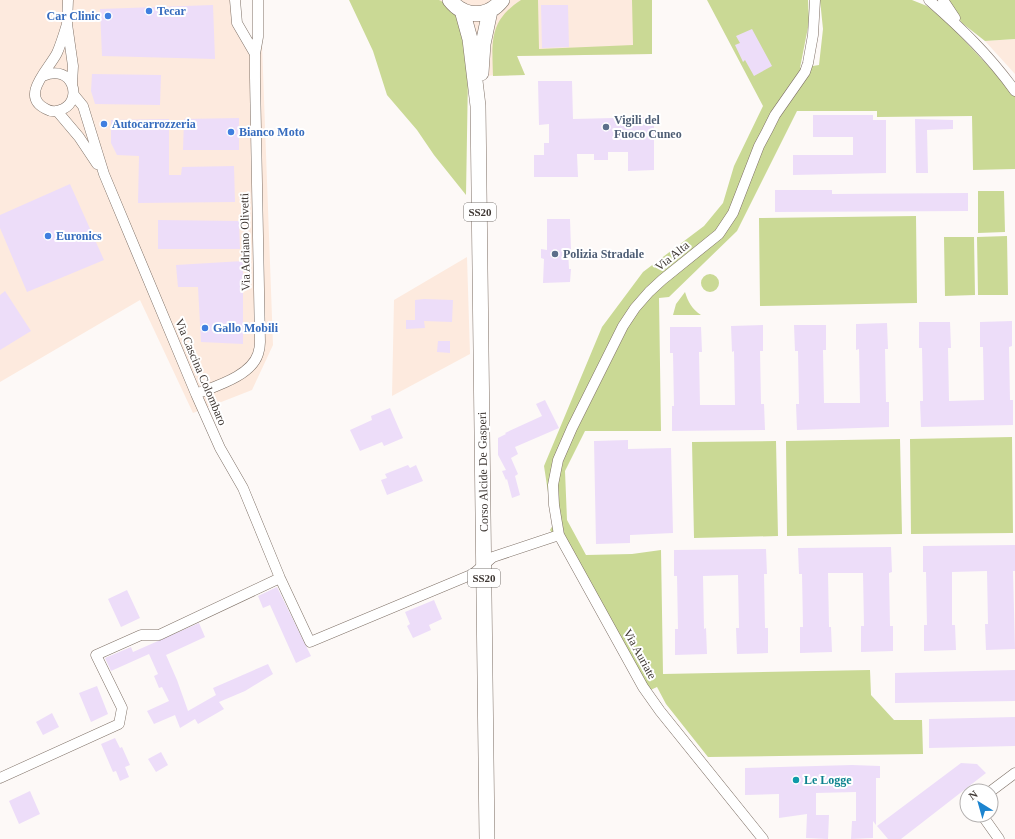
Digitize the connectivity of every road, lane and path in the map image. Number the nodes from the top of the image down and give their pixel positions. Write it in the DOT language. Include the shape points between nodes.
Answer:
graph roads {
  1 [pos="68,0"];
  2 [pos="235,0"];
  3 [pos="258,0"];
  4 [pos="450,0"];
  5 [pos="502,0"];
  6 [pos="815,0"];
  7 [pos="929,0"];
  8 [pos="943,0"];
  9 [pos="462,10"];
  10 [pos="490,11"];
  11 [pos="67,24"];
  12 [pos="963,30"];
  13 [pos="255,54"];
  14 [pos="43,76"];
  15 [pos="72,84"];
  16 [pos="1015,91"];
  17 [pos="74,95"];
  18 [pos="478,106"];
  19 [pos="58,111"];
  20 [pos="104,174"];
  21 [pos="196,394"];
  22 [pos="559,534"];
  23 [pos="484,564"];
  24 [pos="280,578"];
  25 [pos="1015,773"];
  26 [pos="0,778"];
  27 [pos="999,785"];
  28 [pos="988,823"];
  29 [pos="486,839"];
  30 [pos="763,839"];
  31 [pos="999,839"];
  1 -- 11 [label="street"];
  2 -- 13 [label="street" via="237,23"];
  3 -- 13 [label="street, Via Adriano Olivetti" via="258,37"];
  4 -- 9 [label="main road"];
  5 -- 10 [label="main road"];
  6 -- 22 [label="street, Via Alta" via="813,35 805,72 766,131 733,214 719,234 648,292 635,308 623,326 575,422 558,460 553,485"];
  7 -- 12 [label="street"];
  8 -- 12 [label="street"];
  9 -- 10 [label="main road" via="476,14"];
  9 -- 18 [label="main road, Corso Alcide De Gasperi / SS20" via="470,39"];
  10 -- 18 [label="main road, Corso Alcide De Gasperi / SS20" via="483,44"];
  11 -- 14 [label="street" via="57,52"];
  11 -- 15 [label="street" via="73,66"];
  12 -- 16 [label="street" via="998,67"];
  13 -- 21 [label="street, Via Adriano Olivetti" via="260,342 258,356 240,376"];
  14 -- 15 [label="street" via="51,72 60,73"];
  14 -- 19 [label="street" via="37,82 34,91 36,100 49,111"];
  15 -- 17 [label="street"];
  17 -- 19 [label="street" via="68,106"];
  17 -- 20 [label="street, Via Cascina Colombaro" via="83,106"];
  18 -- 23 [label="main road, Corso Alcide De Gasperi / SS20"];
  19 -- 20 [label="street, Via Cascina Colombaro"];
  20 -- 21 [label="street, Via Cascina Colombaro"];
  21 -- 24 [label="street, Via Cascina Colombaro" via="220,448 243,488"];
  22 -- 23 [label="street" via="493,557"];
  22 -- 30 [label="street, Via Auriate" via="650,698"];
  23 -- 24 [label="street, Via Cascina Colombaro" via="473,574 310,642"];
  23 -- 29 [label="main road, Corso Alcide De Gasperi / SS20"];
  24 -- 26 [label="street" via="159,635 141,635 96,655 122,708 119,724"];
  25 -- 27 [label="street"];
  28 -- 31 [label="street"];
}
